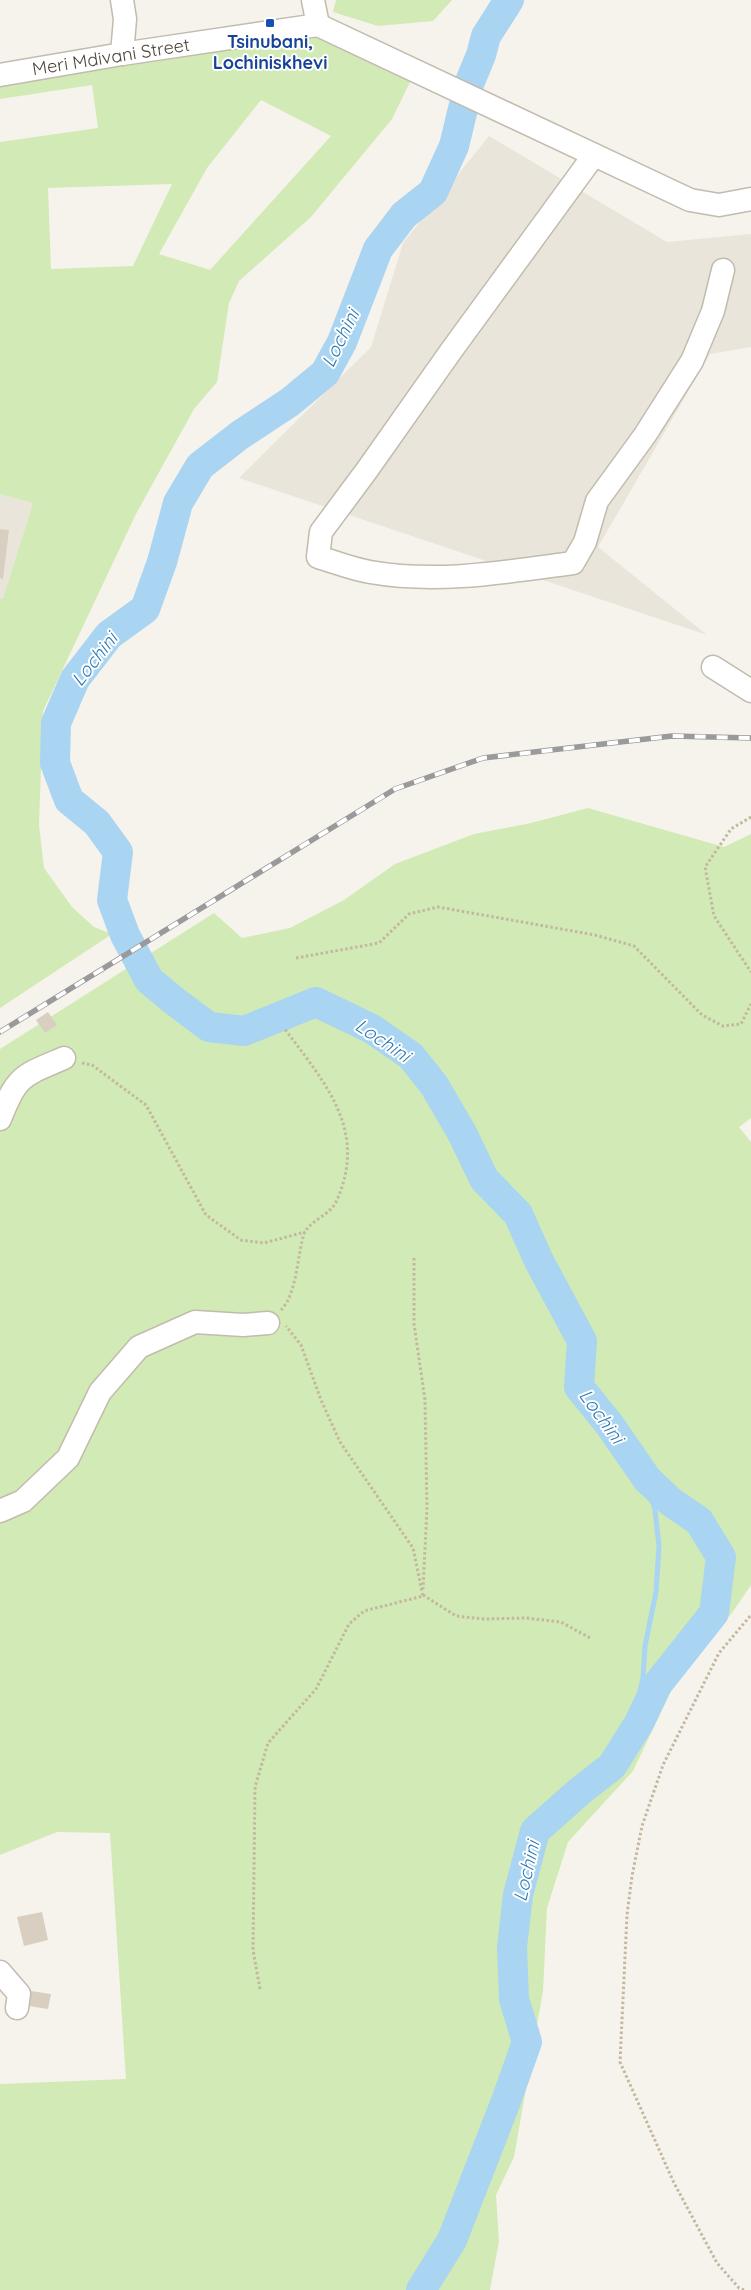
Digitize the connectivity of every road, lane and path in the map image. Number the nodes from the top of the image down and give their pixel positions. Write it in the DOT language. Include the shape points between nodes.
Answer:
graph roads {
  1 [pos="122,0"];
  2 [pos="313,0"];
  3 [pos="318,25"];
  4 [pos="122,54"];
  5 [pos="0,75"];
  6 [pos="594,155"];
  7 [pos="751,199"];
  8 [pos="723,270"];
  9 [pos="713,667"];
  10 [pos="751,691"];
  11 [pos="751,816"];
  12 [pos="296,958"];
  13 [pos="751,972"];
  14 [pos="751,1004"];
  15 [pos="284,1028"];
  16 [pos="64,1058"];
  17 [pos="0,1119"];
  18 [pos="305,1232"];
  19 [pos="414,1258"];
  20 [pos="268,1323"];
  21 [pos="0,1511"];
  22 [pos="423,1596"];
  23 [pos="751,1615"];
  24 [pos="592,1639"];
  25 [pos="0,1972"];
  26 [pos="260,1989"];
  27 [pos="17,2008"];
  28 [pos="744,2290"];
  1 -- 4 [label="street" via="125,19"];
  2 -- 3 [label="street"];
  3 -- 4 [label="street, Meri Mdivani Street"];
  3 -- 6 [label="street"];
  4 -- 5 [label="street, Meri Mdivani Street"];
  6 -- 7 [label="street" via="690,200 719,205"];
  6 -- 8 [label="street" via="321,532 318,557 370,572 431,577 483,575 574,563 585,542 597,501 645,435 692,361 713,311"];
  9 -- 10 [label="street"];
  11 -- 13 [label="path" via="731,829 705,867 714,916"];
  12 -- 14 [label="path" via="379,943 409,914 438,907 595,935 634,946 702,1015 723,1026 741,1024"];
  15 -- 18 [label="path" via="328,1087 348,1135 345,1184 334,1206"];
  16 -- 17 [label="street" via="27,1074 11,1090"];
  16 -- 18 [label="path" via="92,1066 146,1104 206,1214 242,1240 264,1243"];
  18 -- 20 [label="path" via="285,1306"];
  19 -- 22 [label="path" via="414,1324 425,1400 427,1509"];
  20 -- 21 [label="street" via="195,1322 139,1347 100,1392 68,1458 23,1500"];
  20 -- 22 [label="path" via="286,1326 301,1345 340,1442 413,1548"];
  22 -- 24 [label="path" via="456,1616 561,1622"];
  22 -- 26 [label="path" via="364,1611 348,1624 316,1689 268,1742 256,1788 253,1950"];
  23 -- 28 [label="path" via="719,1653 663,1765 642,1826 627,1915 620,2062 674,2183 713,2255 738,2288"];
  25 -- 27 [label="street" via="19,1994"];
}
